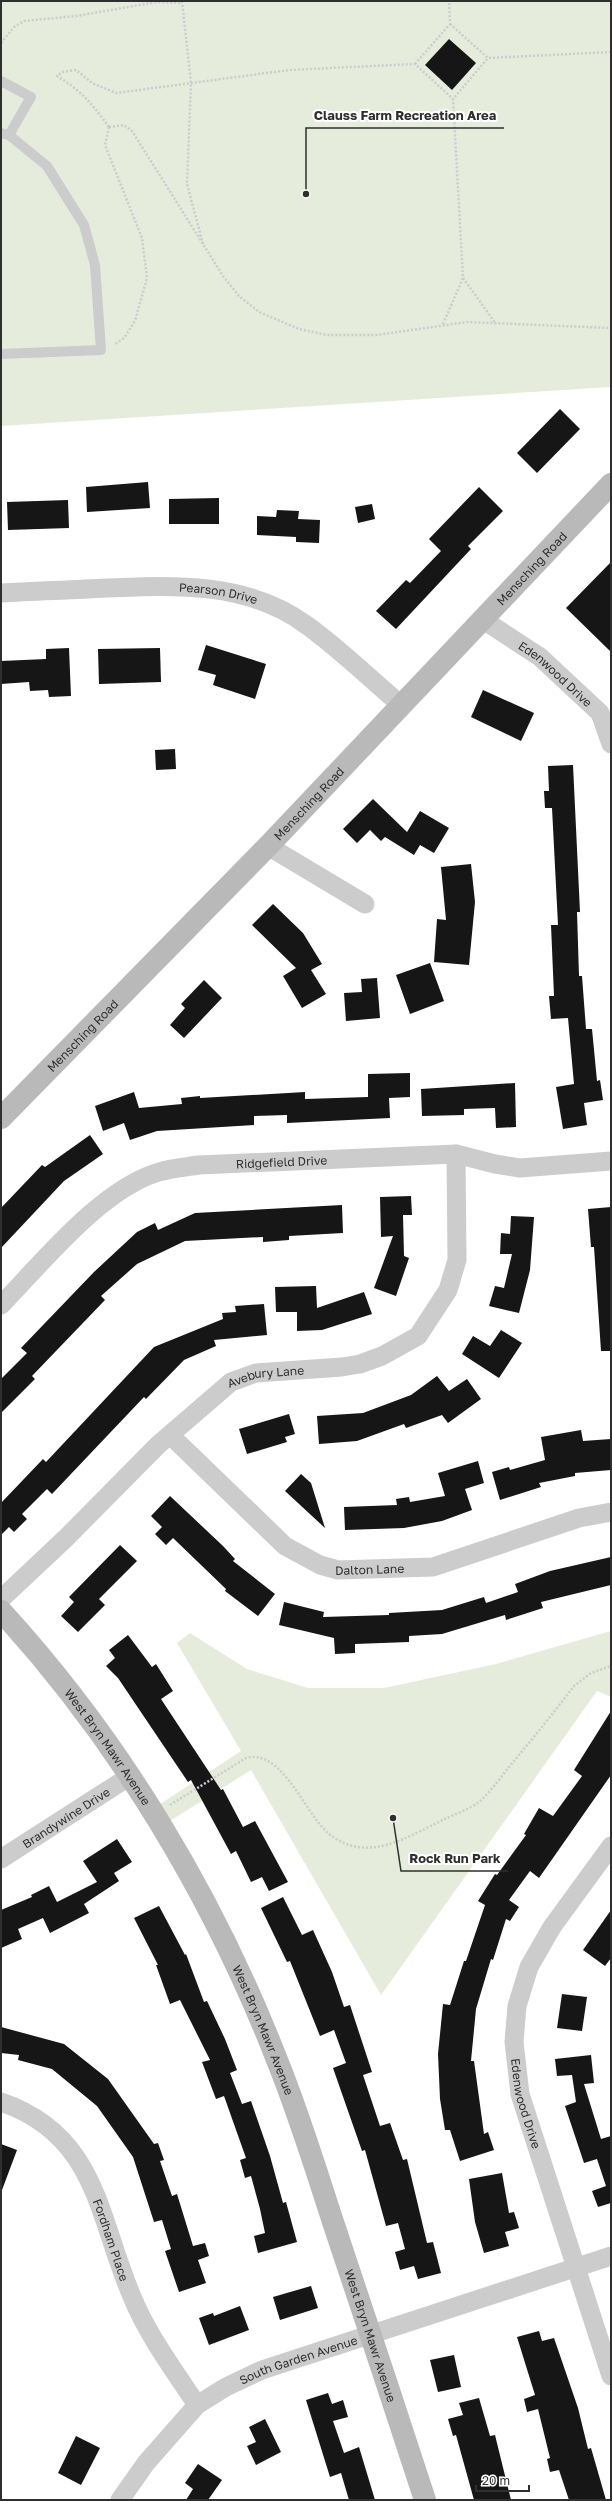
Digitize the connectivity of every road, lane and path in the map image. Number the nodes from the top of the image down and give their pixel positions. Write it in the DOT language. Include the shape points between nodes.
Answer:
graph roads {
  1 [pos="449,1"];
  2 [pos="182,2"];
  3 [pos="450,24"];
  4 [pos="1,43"];
  5 [pos="611,52"];
  6 [pos="488,58"];
  7 [pos="415,64"];
  8 [pos="1,81"];
  9 [pos="191,83"];
  10 [pos="453,99"];
  11 [pos="110,127"];
  12 [pos="5,134"];
  13 [pos="205,248"];
  14 [pos="463,278"];
  15 [pos="443,324"];
  16 [pos="496,324"];
  17 [pos="611,328"];
  18 [pos="101,350"];
  19 [pos="1,354"];
  20 [pos="611,484"];
  21 [pos="1,593"];
  22 [pos="482,619"];
  23 [pos="400,704"];
  24 [pos="611,744"];
  25 [pos="268,846"];
  26 [pos="365,904"];
  27 [pos="1,1118"];
  28 [pos="456,1154"];
  29 [pos="611,1161"];
  30 [pos="1,1305"];
  31 [pos="170,1435"];
  32 [pos="611,1512"];
  33 [pos="1,1599"];
  34 [pos="1,1611"];
  35 [pos="611,1666"];
  36 [pos="130,1776"];
  37 [pos="154,1815"];
  38 [pos="611,1846"];
  39 [pos="1,1859"];
  40 [pos="604,1870"];
  41 [pos="1,2102"];
  42 [pos="611,2256"];
  43 [pos="576,2267"];
  44 [pos="370,2334"];
  45 [pos="611,2376"];
  46 [pos="197,2405"];
  47 [pos="120,2500"];
  48 [pos="425,2500"];
  1 -- 3 [label="path"];
  2 -- 4 [label="path" via="157,2 76,16 24,21 14,27"];
  2 -- 9 [label="path"];
  3 -- 6 [label="path"];
  3 -- 7 [label="path"];
  5 -- 6 [label="path"];
  6 -- 10 [label="path"];
  7 -- 9 [label="path" via="289,70"];
  7 -- 10 [label="path"];
  8 -- 12 [label="lane" via="31,97"];
  9 -- 11 [label="path" via="116,93 92,83 76,70 62,72 57,76 82,92"];
  9 -- 13 [label="path" via="187,184"];
  10 -- 14 [label="path"];
  11 -- 13 [label="path" via="124,125 132,131"];
  11 -- 18 [label="path" via="104,145 142,238 147,278 135,321 124,338 113,346"];
  12 -- 18 [label="lane" via="47,166 84,225 95,265"];
  13 -- 15 [label="path" via="239,296 259,312 299,329 327,335 351,336 377,335"];
  14 -- 15 [label="path"];
  14 -- 16 [label="path"];
  15 -- 16 [label="path"];
  16 -- 17 [label="path"];
  18 -- 19 [label="lane"];
  20 -- 22 [label="street, Mensching Road"];
  21 -- 23 [label="street, Pearson Drive" via="167,585 207,588 242,595 286,613 305,624"];
  22 -- 23 [label="street, Mensching Road"];
  22 -- 24 [label="street, Edenwood Drive" via="540,657 600,713"];
  23 -- 25 [label="street, Mensching Road"];
  25 -- 26 [label="street"];
  25 -- 27 [label="street, Mensching Road"];
  28 -- 29 [label="street, Ridgefield Drive" via="520,1168"];
  28 -- 30 [label="street, Ridgefield Drive" via="199,1164 159,1172 142,1179 108,1200 82,1222"];
  28 -- 31 [label="street, Avebury Lane" via="457,1260 448,1290 418,1336 382,1356 360,1364 256,1373 231,1382"];
  31 -- 32 [label="street, Dalton Lane" via="286,1546 320,1565 338,1570 433,1567 579,1518"];
  31 -- 33 [label="street, Avebury Lane"];
  34 -- 36 [label="street, West Bryn Mawr Avenue" via="37,1650"];
  35 -- 37 [label="path" via="591,1673 574,1686 479,1802 397,1843 375,1848 360,1846 329,1834 313,1817 280,1769 271,1761 254,1756 246,1758"];
  36 -- 37 [label="street, West Bryn Mawr Avenue"];
  36 -- 39 [label="street, Brandywine Drive"];
  37 -- 44 [label="street, West Bryn Mawr Avenue" via="212,1915 278,2060"];
  38 -- 40 [label="street, Edenwood Drive"];
  40 -- 43 [label="street, Edenwood Drive" via="552,1927 529,1967 517,2006 514,2042 520,2094"];
  41 -- 46 [label="street, Fordham Place" via="15,2107 63,2139 88,2176 133,2299 151,2336"];
  42 -- 43 [label="street, South Garden Avenue"];
  43 -- 44 [label="street, South Garden Avenue"];
  43 -- 45 [label="street, Edenwood Drive"];
  44 -- 46 [label="street, South Garden Avenue" via="262,2370 226,2386"];
  44 -- 48 [label="street, West Bryn Mawr Avenue"];
  46 -- 47 [label="street, South Garden Avenue" via="146,2463"];
}
